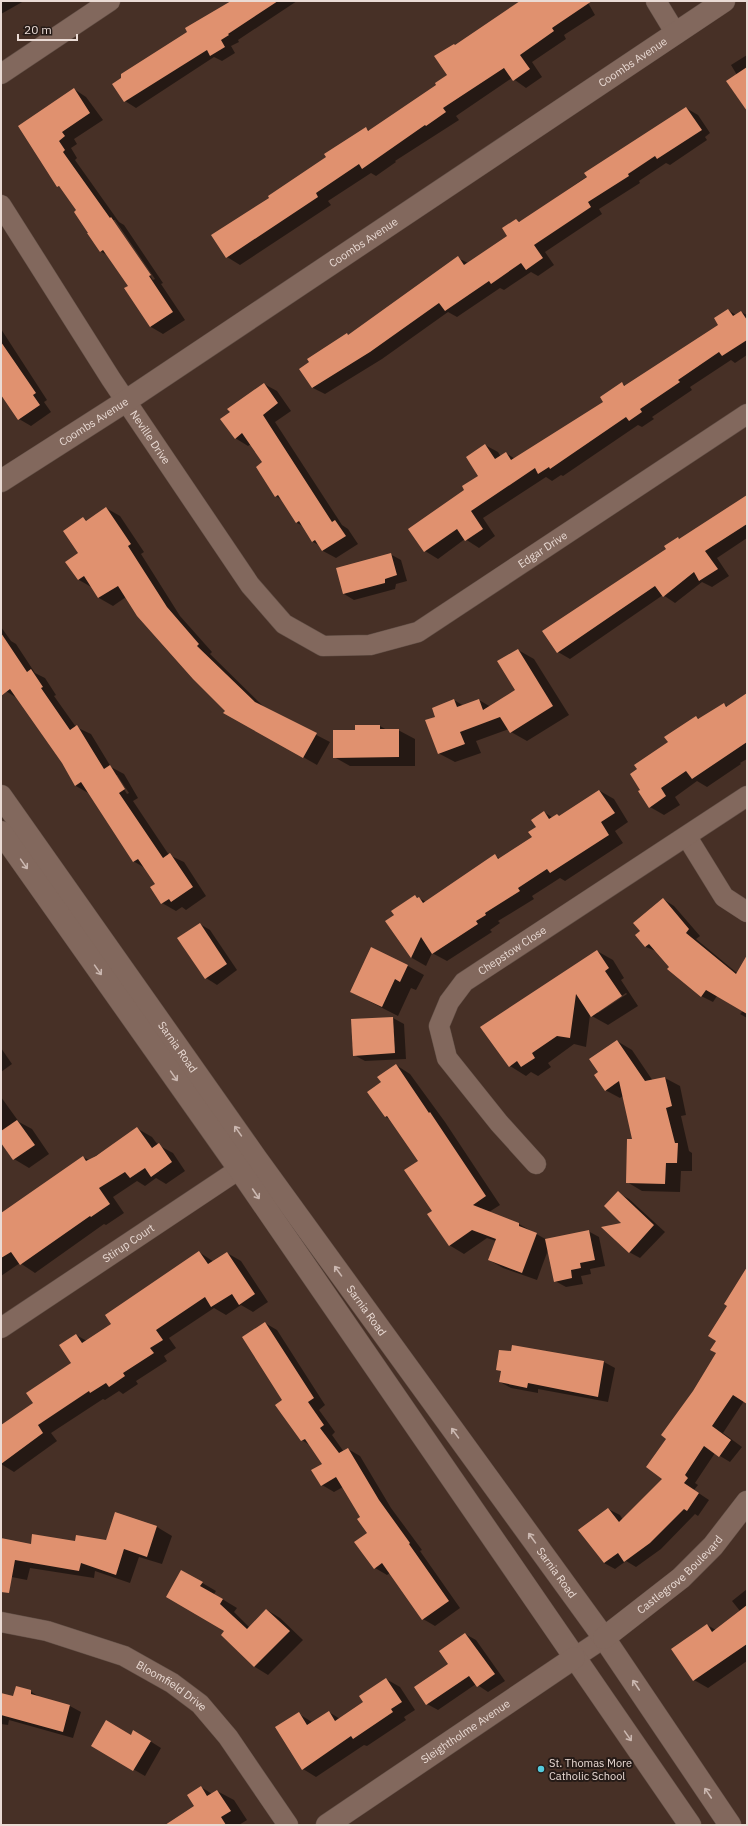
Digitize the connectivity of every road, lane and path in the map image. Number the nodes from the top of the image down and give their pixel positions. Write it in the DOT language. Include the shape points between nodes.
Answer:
graph roads {
  1 [pos="110,1"];
  2 [pos="656,1"];
  3 [pos="724,1"];
  4 [pos="676,34"];
  5 [pos="1,74"];
  6 [pos="1,205"];
  7 [pos="126,401"];
  8 [pos="747,414"];
  9 [pos="1,481"];
  10 [pos="323,646"];
  11 [pos="1,796"];
  12 [pos="747,796"];
  13 [pos="1,832"];
  14 [pos="687,837"];
  15 [pos="747,912"];
  16 [pos="248,1163"];
  17 [pos="536,1164"];
  18 [pos="1,1328"];
  19 [pos="747,1502"];
  20 [pos="1,1622"];
  21 [pos="604,1638"];
  22 [pos="574,1658"];
  23 [pos="288,1825"];
  24 [pos="327,1825"];
  25 [pos="690,1825"];
  26 [pos="730,1825"];
  1 -- 5 [label="street"];
  2 -- 4 [label="street"];
  3 -- 4 [label="main road, Coombs Avenue"];
  4 -- 7 [label="main road, Coombs Avenue"];
  6 -- 7 [label="street, Neville Drive"];
  7 -- 9 [label="main road, Coombs Avenue"];
  7 -- 10 [label="street, Neville Drive" via="250,585 284,624"];
  8 -- 10 [label="street, Edgar Drive" via="418,632 370,645"];
  16 -- 11 [label="main road, Sarnia Road, one-way"];
  12 -- 14 [label="street, Chepstow Close"];
  13 -- 16 [label="main road, Sarnia Road, one-way"];
  14 -- 15 [label="street" via="724,897"];
  14 -- 17 [label="street, Chepstow Close" via="464,982 449,1002 439,1026 448,1058 499,1124"];
  16 -- 18 [label="street, Stirup Court"];
  21 -- 16 [label="main road, Sarnia Road, one-way"];
  16 -- 22 [label="main road, Sarnia Road, one-way"];
  19 -- 21 [label="main road, Castlegrove Boulevard" via="713,1546 681,1578"];
  20 -- 23 [label="street, Bloomfield Drive" via="48,1631 124,1656 172,1683 200,1704 228,1737"];
  21 -- 22 [label="street, Sleightholme Avenue"];
  26 -- 21 [label="main road, Sarnia Road, one-way"];
  22 -- 24 [label="main road, Sleightholme Avenue"];
  22 -- 25 [label="main road, Sarnia Road, one-way"];
}
